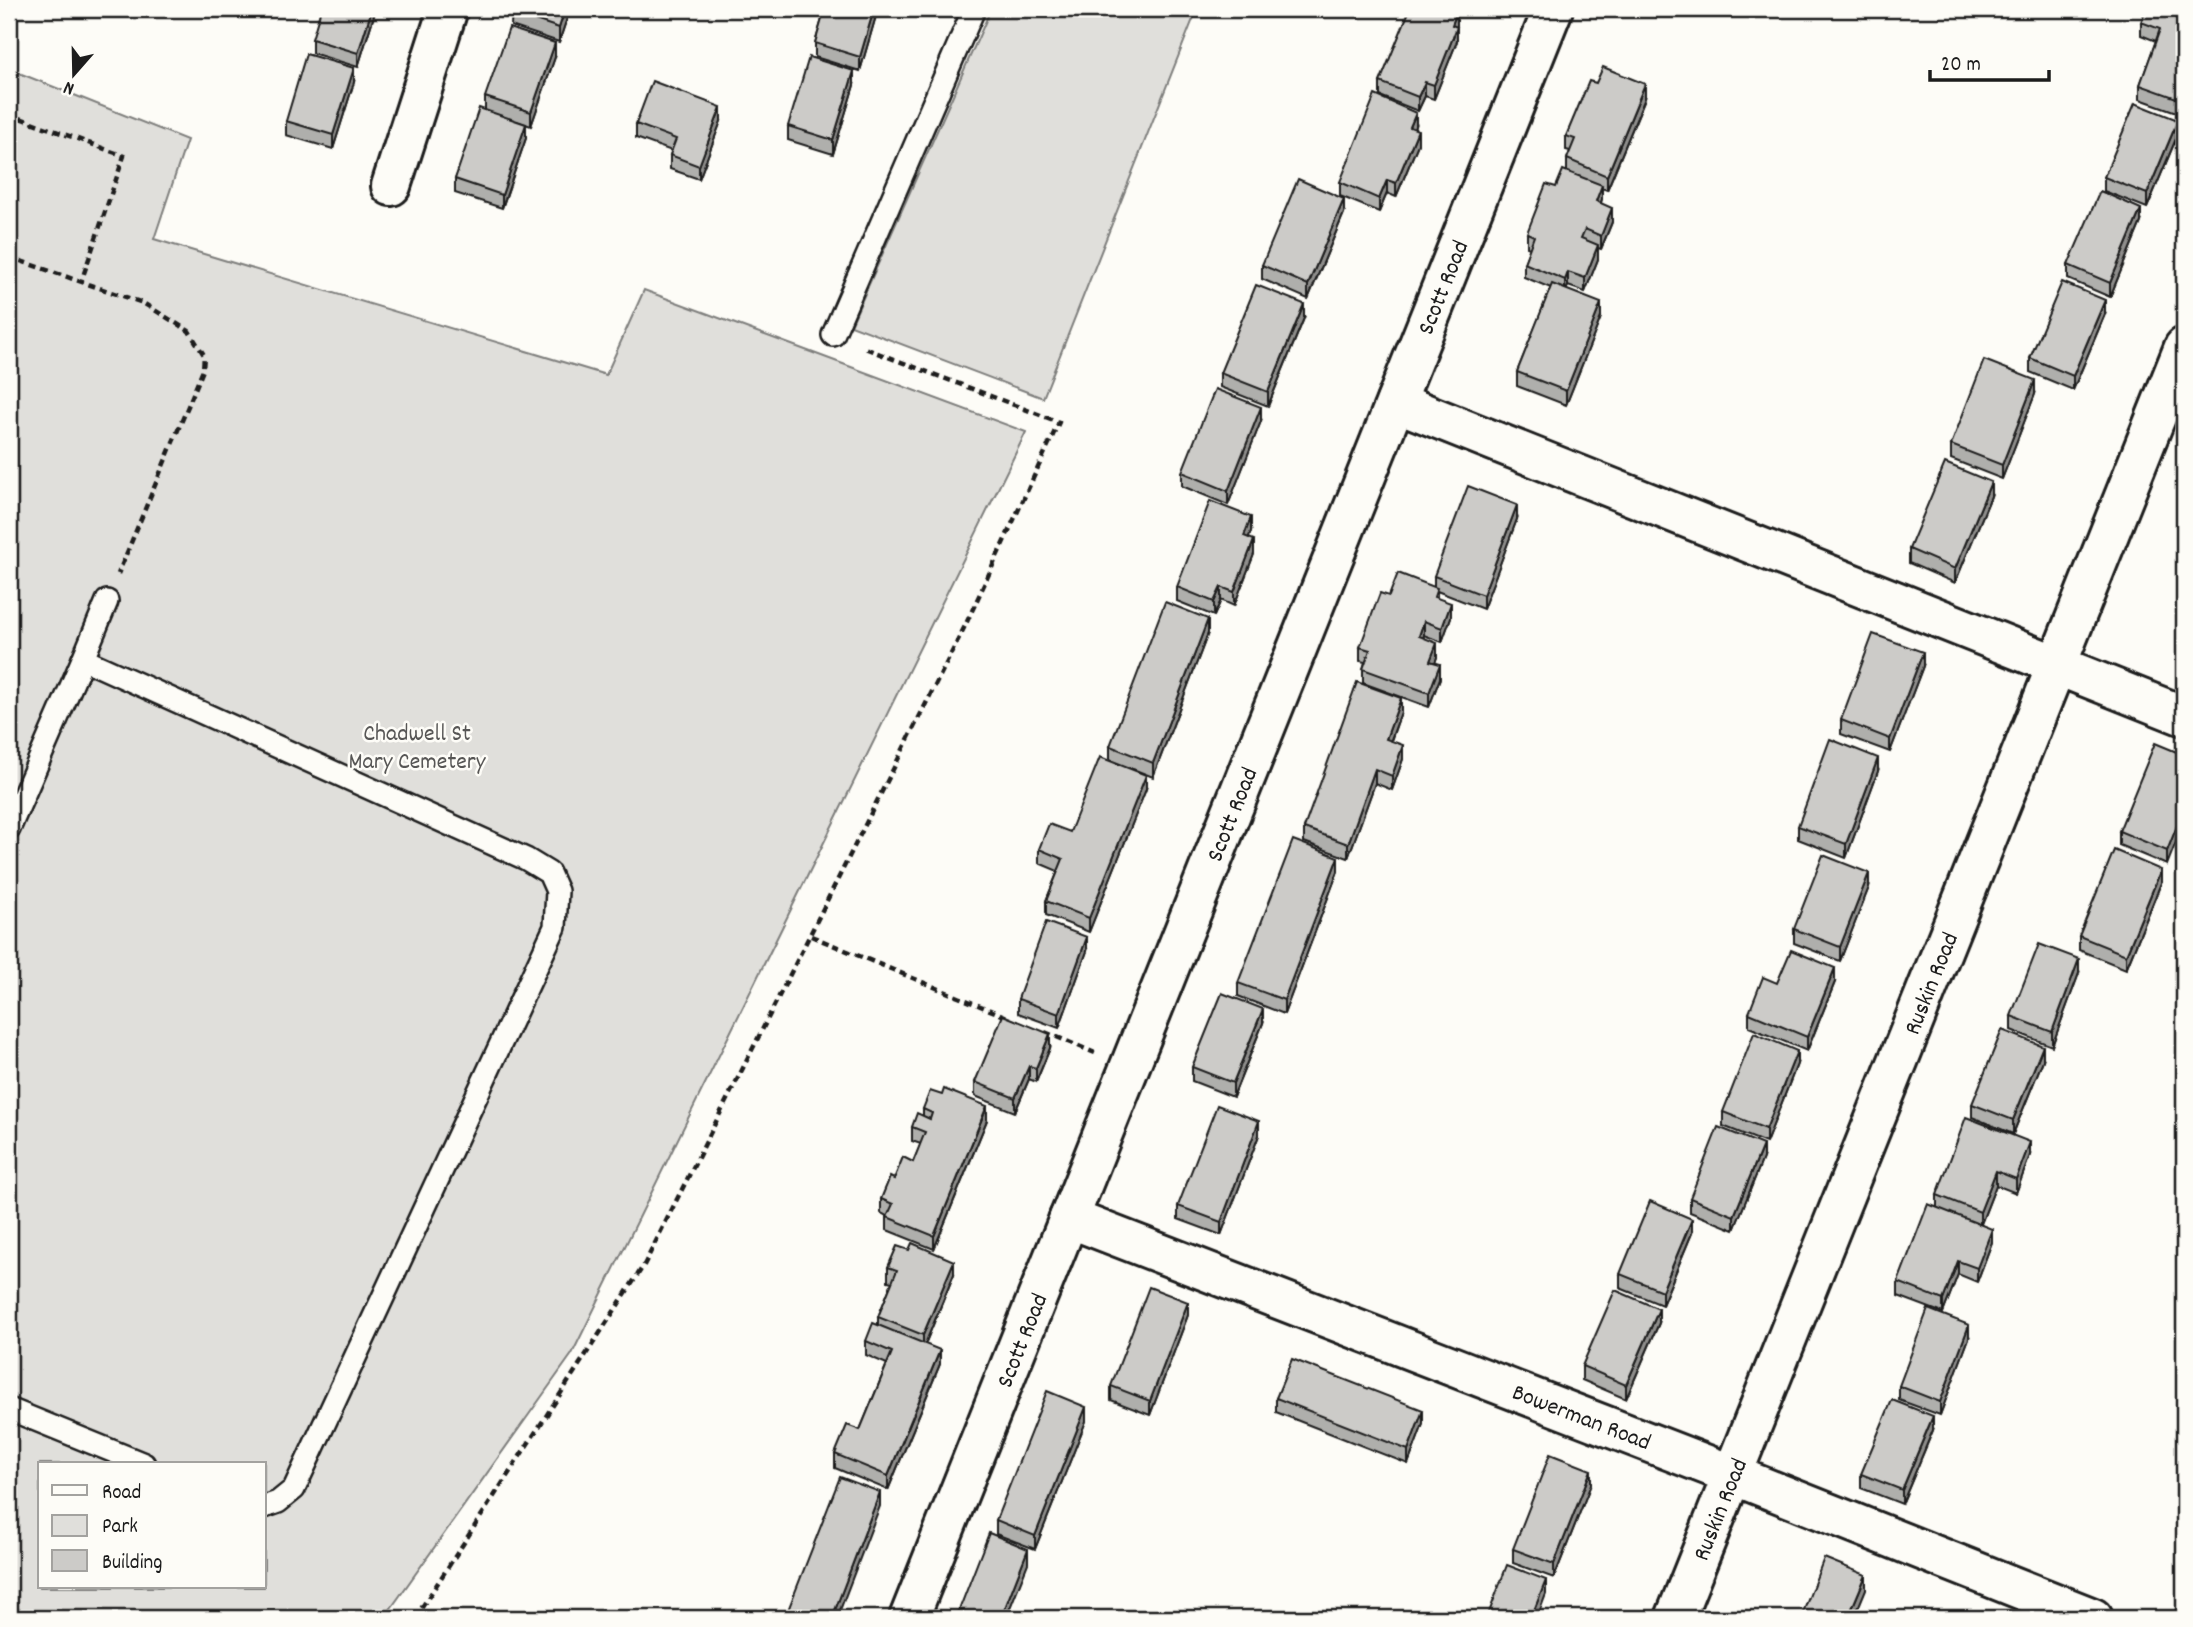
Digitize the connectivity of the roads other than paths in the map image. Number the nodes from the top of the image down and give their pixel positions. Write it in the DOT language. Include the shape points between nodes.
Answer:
graph roads {
  1 [pos="448,9"];
  2 [pos="974,9"];
  3 [pos="1553,9"];
  4 [pos="391,186"];
  5 [pos="833,335"];
  6 [pos="2184,347"];
  7 [pos="1396,402"];
  8 [pos="107,601"];
  9 [pos="83,659"];
  10 [pos="2057,665"];
  11 [pos="2184,716"];
  12 [pos="9,829"];
  13 [pos="1069,1218"];
  14 [pos="9,1409"];
  15 [pos="139,1462"];
  16 [pos="1732,1475"];
  17 [pos="266,1506"];
  18 [pos="909,1618"];
  19 [pos="1675,1618"];
  20 [pos="2093,1618"];
  1 -- 4 [label="street"];
  2 -- 5 [label="lane"];
  3 -- 7 [label="street, Scott Road"];
  6 -- 10 [label="street, Ruskin Road"];
  7 -- 10 [label="street"];
  7 -- 13 [label="street, Scott Road"];
  8 -- 9 [label="lane"];
  9 -- 12 [label="lane"];
  9 -- 17 [label="lane" via="526,859 549,873 556,891 555,927 294,1489"];
  10 -- 11 [label="street"];
  10 -- 16 [label="street, Ruskin Road"];
  13 -- 16 [label="street, Bowerman Road"];
  13 -- 18 [label="street, Scott Road"];
  14 -- 15 [label="lane"];
  16 -- 19 [label="street, Ruskin Road"];
  16 -- 20 [label="street, Bowerman Road"];
}
